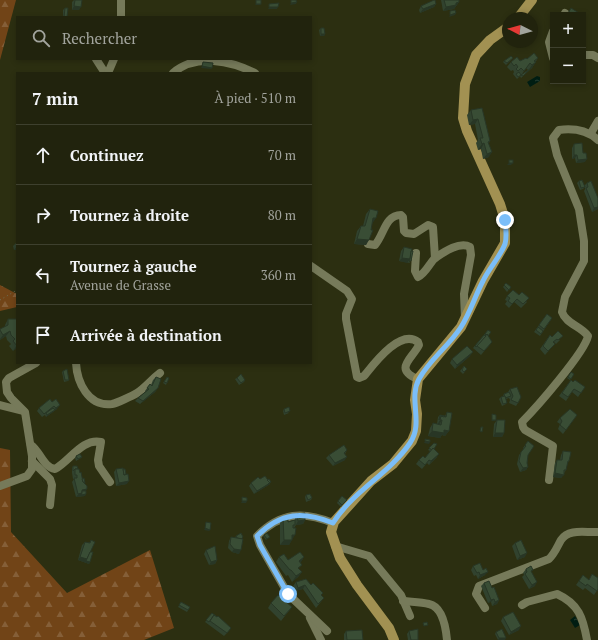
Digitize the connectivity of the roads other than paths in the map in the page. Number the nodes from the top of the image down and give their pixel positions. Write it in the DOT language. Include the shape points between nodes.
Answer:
graph roads {
  1 [pos="121,0"];
  2 [pos="532,0"];
  3 [pos="523,12"];
  4 [pos="121,16"];
  5 [pos="502,31"];
  6 [pos="586,55"];
  7 [pos="598,58"];
  8 [pos="97,60"];
  9 [pos="114,60"];
  10 [pos="104,72"];
  11 [pos="108,72"];
  12 [pos="175,72"];
  13 [pos="253,72"];
  14 [pos="598,121"];
  15 [pos="591,133"];
  16 [pos="598,140"];
  17 [pos="368,244"];
  18 [pos="416,253"];
  19 [pos="435,258"];
  20 [pos="312,267"];
  21 [pos="465,319"];
  22 [pos="34,364"];
  23 [pos="76,364"];
  24 [pos="160,373"];
  25 [pos="418,379"];
  26 [pos="0,405"];
  27 [pos="25,412"];
  28 [pos="30,445"];
  29 [pos="32,461"];
  30 [pos="549,480"];
  31 [pos="110,482"];
  32 [pos="0,486"];
  33 [pos="50,505"];
  34 [pos="333,523"];
  35 [pos="598,532"];
  36 [pos="334,546"];
  37 [pos="403,601"];
  38 [pos="522,606"];
  39 [pos="485,608"];
  40 [pos="308,614"];
  41 [pos="410,616"];
  42 [pos="327,631"];
  43 [pos="321,640"];
  44 [pos="394,640"];
  45 [pos="447,640"];
  46 [pos="587,640"];
  1 -- 4 [label="street"];
  2 -- 3 [label="main road"];
  5 -- 21 [label="main road" via="476,55 465,84 463,118 466,131 500,204 506,232 505,243"];
  6 -- 7 [label="street"];
  8 -- 10 [label="street"];
  9 -- 11 [label="street"];
  12 -- 13 [label="street" via="186,65 202,61 231,63"];
  14 -- 15 [label="street"];
  15 -- 16 [label="street"];
  15 -- 30 [label="street" via="565,129 559,130 553,138 557,156 578,210 584,241 584,261 563,302 562,312 566,320 588,336 571,363 522,422 525,430 553,446"];
  17 -- 19 [label="street" via="375,245 387,223 395,216 401,215 406,233 414,234 428,225 433,227"];
  18 -- 19 [label="street" via="418,277"];
  19 -- 21 [label="street" via="460,244 466,244 471,250 464,294"];
  20 -- 25 [label="street" via="347,291 352,299 346,319 357,377 364,376 388,348 406,340 413,340 419,345 407,360 406,368 409,374"];
  21 -- 25 [label="main road"];
  22 -- 27 [label="street" via="6,382 9,395"];
  23 -- 24 [label="street" via="76,374 85,394 92,399 112,404 136,393"];
  25 -- 34 [label="main road" via="414,400 417,414 416,431 412,441 393,464 371,481"];
  26 -- 27 [label="street"];
  27 -- 28 [label="street"];
  28 -- 29 [label="street"];
  28 -- 31 [label="street" via="48,466 55,469 85,445 94,441 101,442 99,466"];
  29 -- 32 [label="street" via="32,469 27,476"];
  29 -- 33 [label="street" via="50,479"];
  34 -- 36 [label="main road" via="331,532"];
  34 -- 40 [label="street" via="310,516 279,518 257,536 288,594"];
  35 -- 39 [label="street" via="573,532 566,535 548,559 479,586 476,594"];
  36 -- 37 [label="street" via="369,556"];
  36 -- 44 [label="main road" via="357,585 390,628"];
  37 -- 41 [label="street"];
  37 -- 45 [label="street" via="430,604 436,608 442,617"];
  38 -- 46 [label="street" via="527,602 557,594 561,596 581,612"];
  40 -- 42 [label="street"];
  40 -- 43 [label="street"];
}
